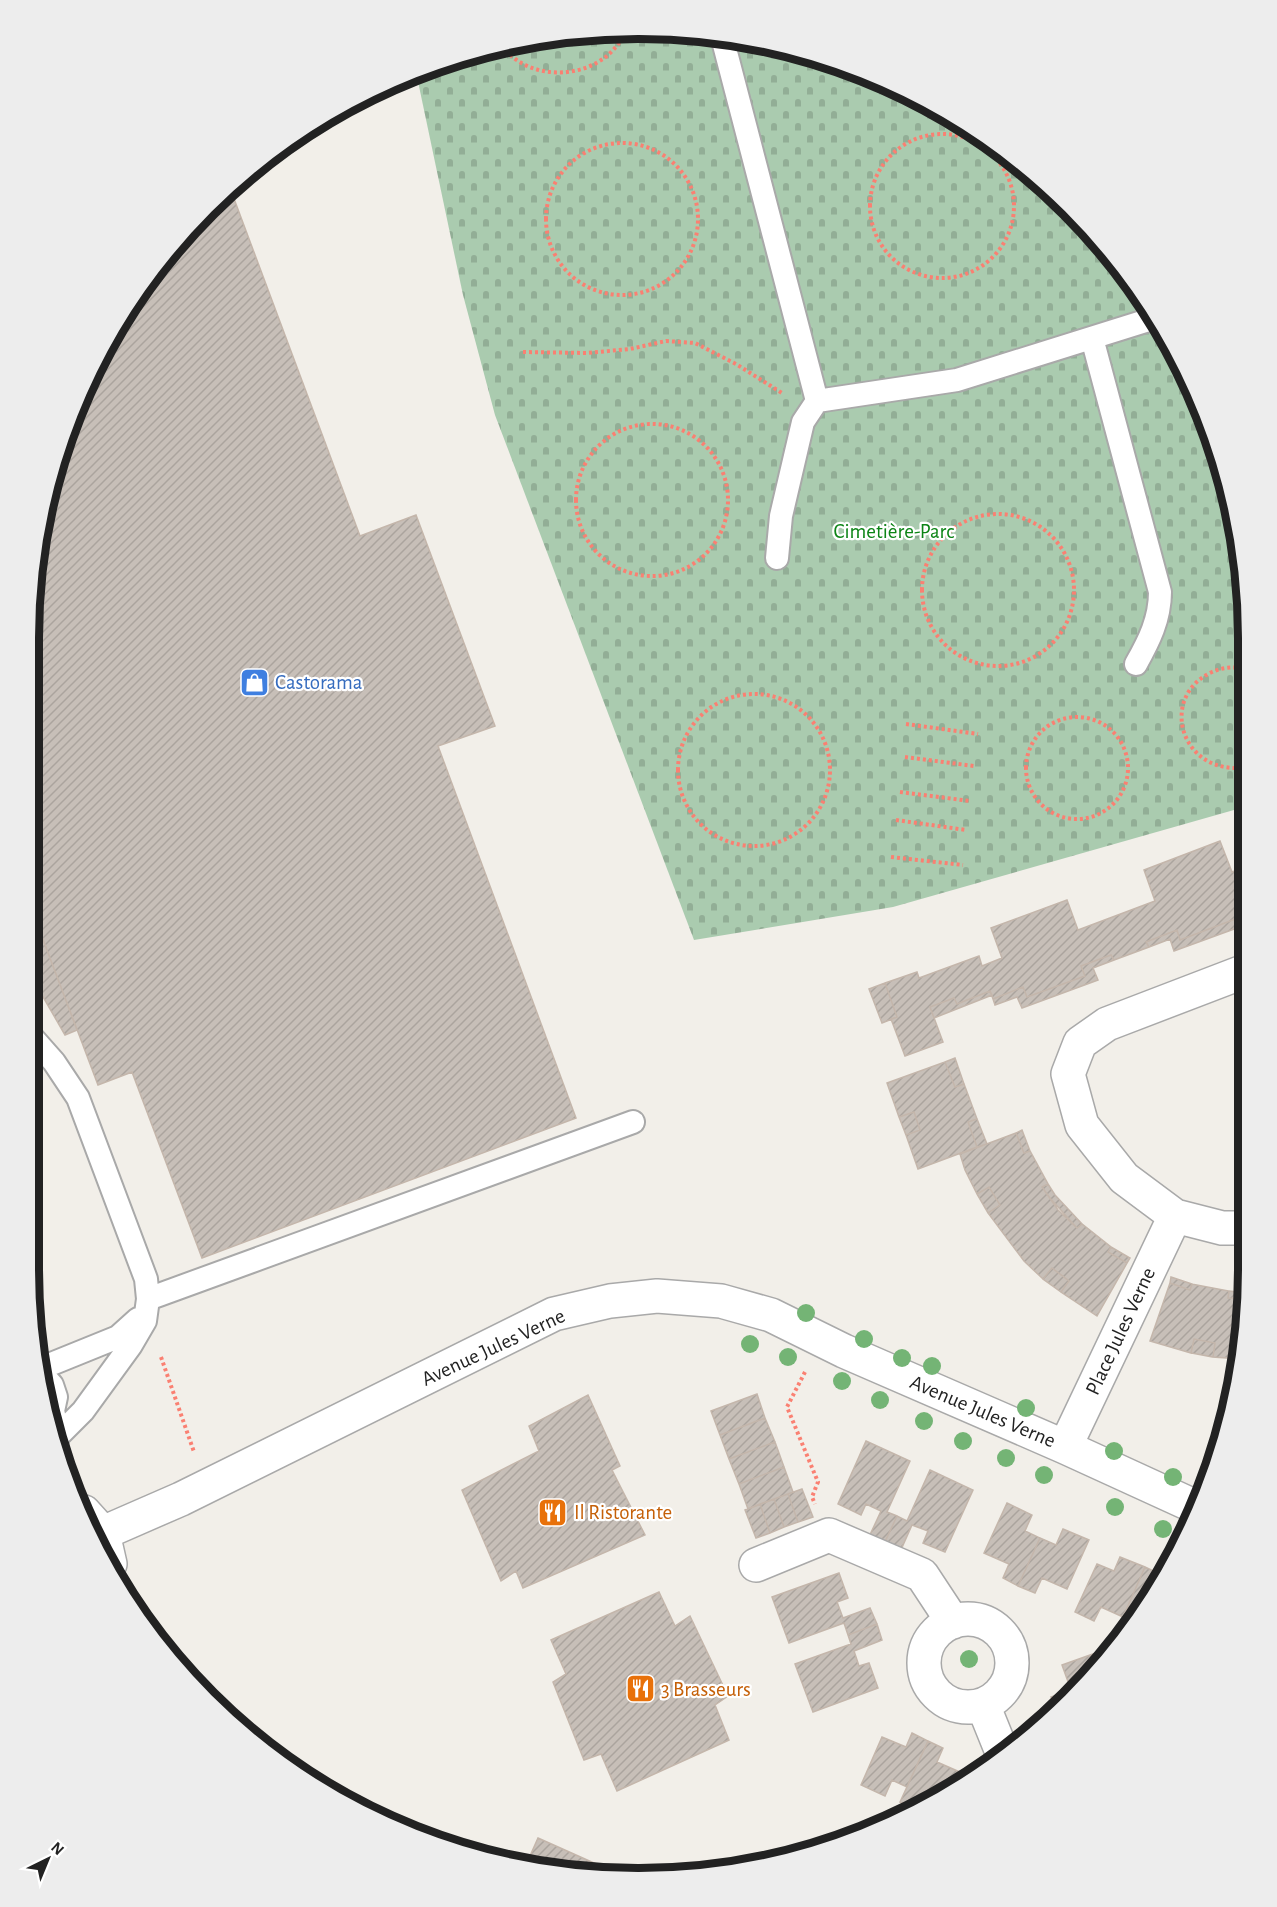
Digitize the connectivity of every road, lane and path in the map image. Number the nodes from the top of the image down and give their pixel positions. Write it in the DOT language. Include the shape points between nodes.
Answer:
graph roads {
  1 [pos="622,39"];
  2 [pos="724,45"];
  3 [pos="511,53"];
  4 [pos="974,141"];
  5 [pos="995,157"];
  6 [pos="556,180"];
  7 [pos="1000,249"];
  8 [pos="1147,321"];
  9 [pos="1092,338"];
  10 [pos="523,352"];
  11 [pos="814,406"];
  12 [pos="595,448"];
  13 [pos="942,539"];
  14 [pos="777,558"];
  15 [pos="1136,664"];
  16 [pos="1238,669"];
  17 [pos="698,718"];
  18 [pos="906,724"];
  19 [pos="978,734"];
  20 [pos="905,757"];
  21 [pos="974,766"];
  22 [pos="1238,769"];
  23 [pos="900,792"];
  24 [pos="970,801"];
  25 [pos="1075,819"];
  26 [pos="896,820"];
  27 [pos="966,830"];
  28 [pos="891,857"];
  29 [pos="963,865"];
  30 [pos="1238,974"];
  31 [pos="39,1044"];
  32 [pos="633,1122"];
  33 [pos="1174,1216"];
  34 [pos="1238,1228"];
  35 [pos="148,1305"];
  36 [pos="160,1355"];
  37 [pos="47,1366"];
  38 [pos="805,1372"];
  39 [pos="51,1384"];
  40 [pos="55,1403"];
  41 [pos="62,1434"];
  42 [pos="1065,1446"];
  43 [pos="184,1457"];
  44 [pos="1189,1504"];
  45 [pos="101,1535"];
  46 [pos="829,1535"];
  47 [pos="756,1565"];
  48 [pos="953,1622"];
  49 [pos="983,1705"];
  50 [pos="1000,1746"];
  1 -- 3 [label="path" via="607,56 575,72 539,71"];
  2 -- 11 [label="lane"];
  4 -- 7 [label="path" via="953,134 923,136 896,150 877,174 872,188 872,219 876,234 896,261 910,270 943,278 975,270"];
  5 -- 7 [label="path" via="1005,170 1012,194 1013,219"];
  6 -- 6 [label="path" via="549,196 546,231 560,264 587,288 624,296 644,293 678,272 690,255 697,236 695,196 687,178 658,152 640,145 601,146 567,165"];
  8 -- 9 [label="lane"];
  9 -- 11 [label="lane" via="957,380"];
  9 -- 15 [label="lane" via="1160,592 1155,625"];
  10 -- 11 [label="path" via="598,352 666,341 695,344"];
  11 -- 14 [label="lane" via="803,422 781,516"];
  12 -- 12 [label="path" via="578,480 576,506 583,532 604,560 633,574 658,575 681,570 708,552 724,524 728,491 724,474 705,445 691,434 658,423 624,428"];
  13 -- 13 [label="path" via="931,554 922,592 925,611 945,645 960,657 996,667 1031,660 1059,637 1068,622 1075,587 1064,551 1051,535 1035,523 996,514 967,521"];
  16 -- 22 [label="path" via="1218,670 1196,683 1188,694 1182,720 1190,745 1204,759 1222,768"];
  17 -- 17 [label="path" via="681,748 678,766 684,801 703,827 731,843 746,846 778,843 806,827 825,800 830,783 824,740 809,718 796,706 763,694 728,698"];
  18 -- 19 [label="path"];
  20 -- 21 [label="path"];
  23 -- 24 [label="path"];
  25 -- 25 [label="path" via="1090,817 1116,801 1127,774 1122,745 1114,733 1095,721 1073,717 1045,728 1028,753 1026,768 1035,797 1059,816"];
  26 -- 27 [label="path"];
  28 -- 29 [label="path"];
  30 -- 33 [label="street" via="1107,1024 1080,1043 1068,1074 1082,1125 1124,1178"];
  31 -- 35 [label="lane" via="78,1098 146,1279"];
  32 -- 35 [label="lane"];
  33 -- 34 [label="street"];
  33 -- 42 [label="street, Place Jules Verne"];
  35 -- 37 [label="lane" via="118,1337"];
  35 -- 41 [label="lane" via="145,1321 131,1345"];
  36 -- 43 [label="path" via="194,1452"];
  38 -- 46 [label="path" via="787,1407 818,1482 812,1497"];
  39 -- 40 [label="lane"];
  42 -- 44 [label="street, Avenue Jules Verne"];
  42 -- 45 [label="street, Avenue Jules Verne" via="844,1351 771,1315 721,1300 633,1298 554,1314"];
  46 -- 47 [label="street"];
  46 -- 48 [label="street" via="922,1575"];
  48 -- 49 [label="street" via="983,1622 1006,1641 1011,1670 1006,1685"];
  48 -- 49 [label="street" via="931,1638 925,1651 926,1678 943,1700 970,1707"];
  49 -- 50 [label="street"];
}
